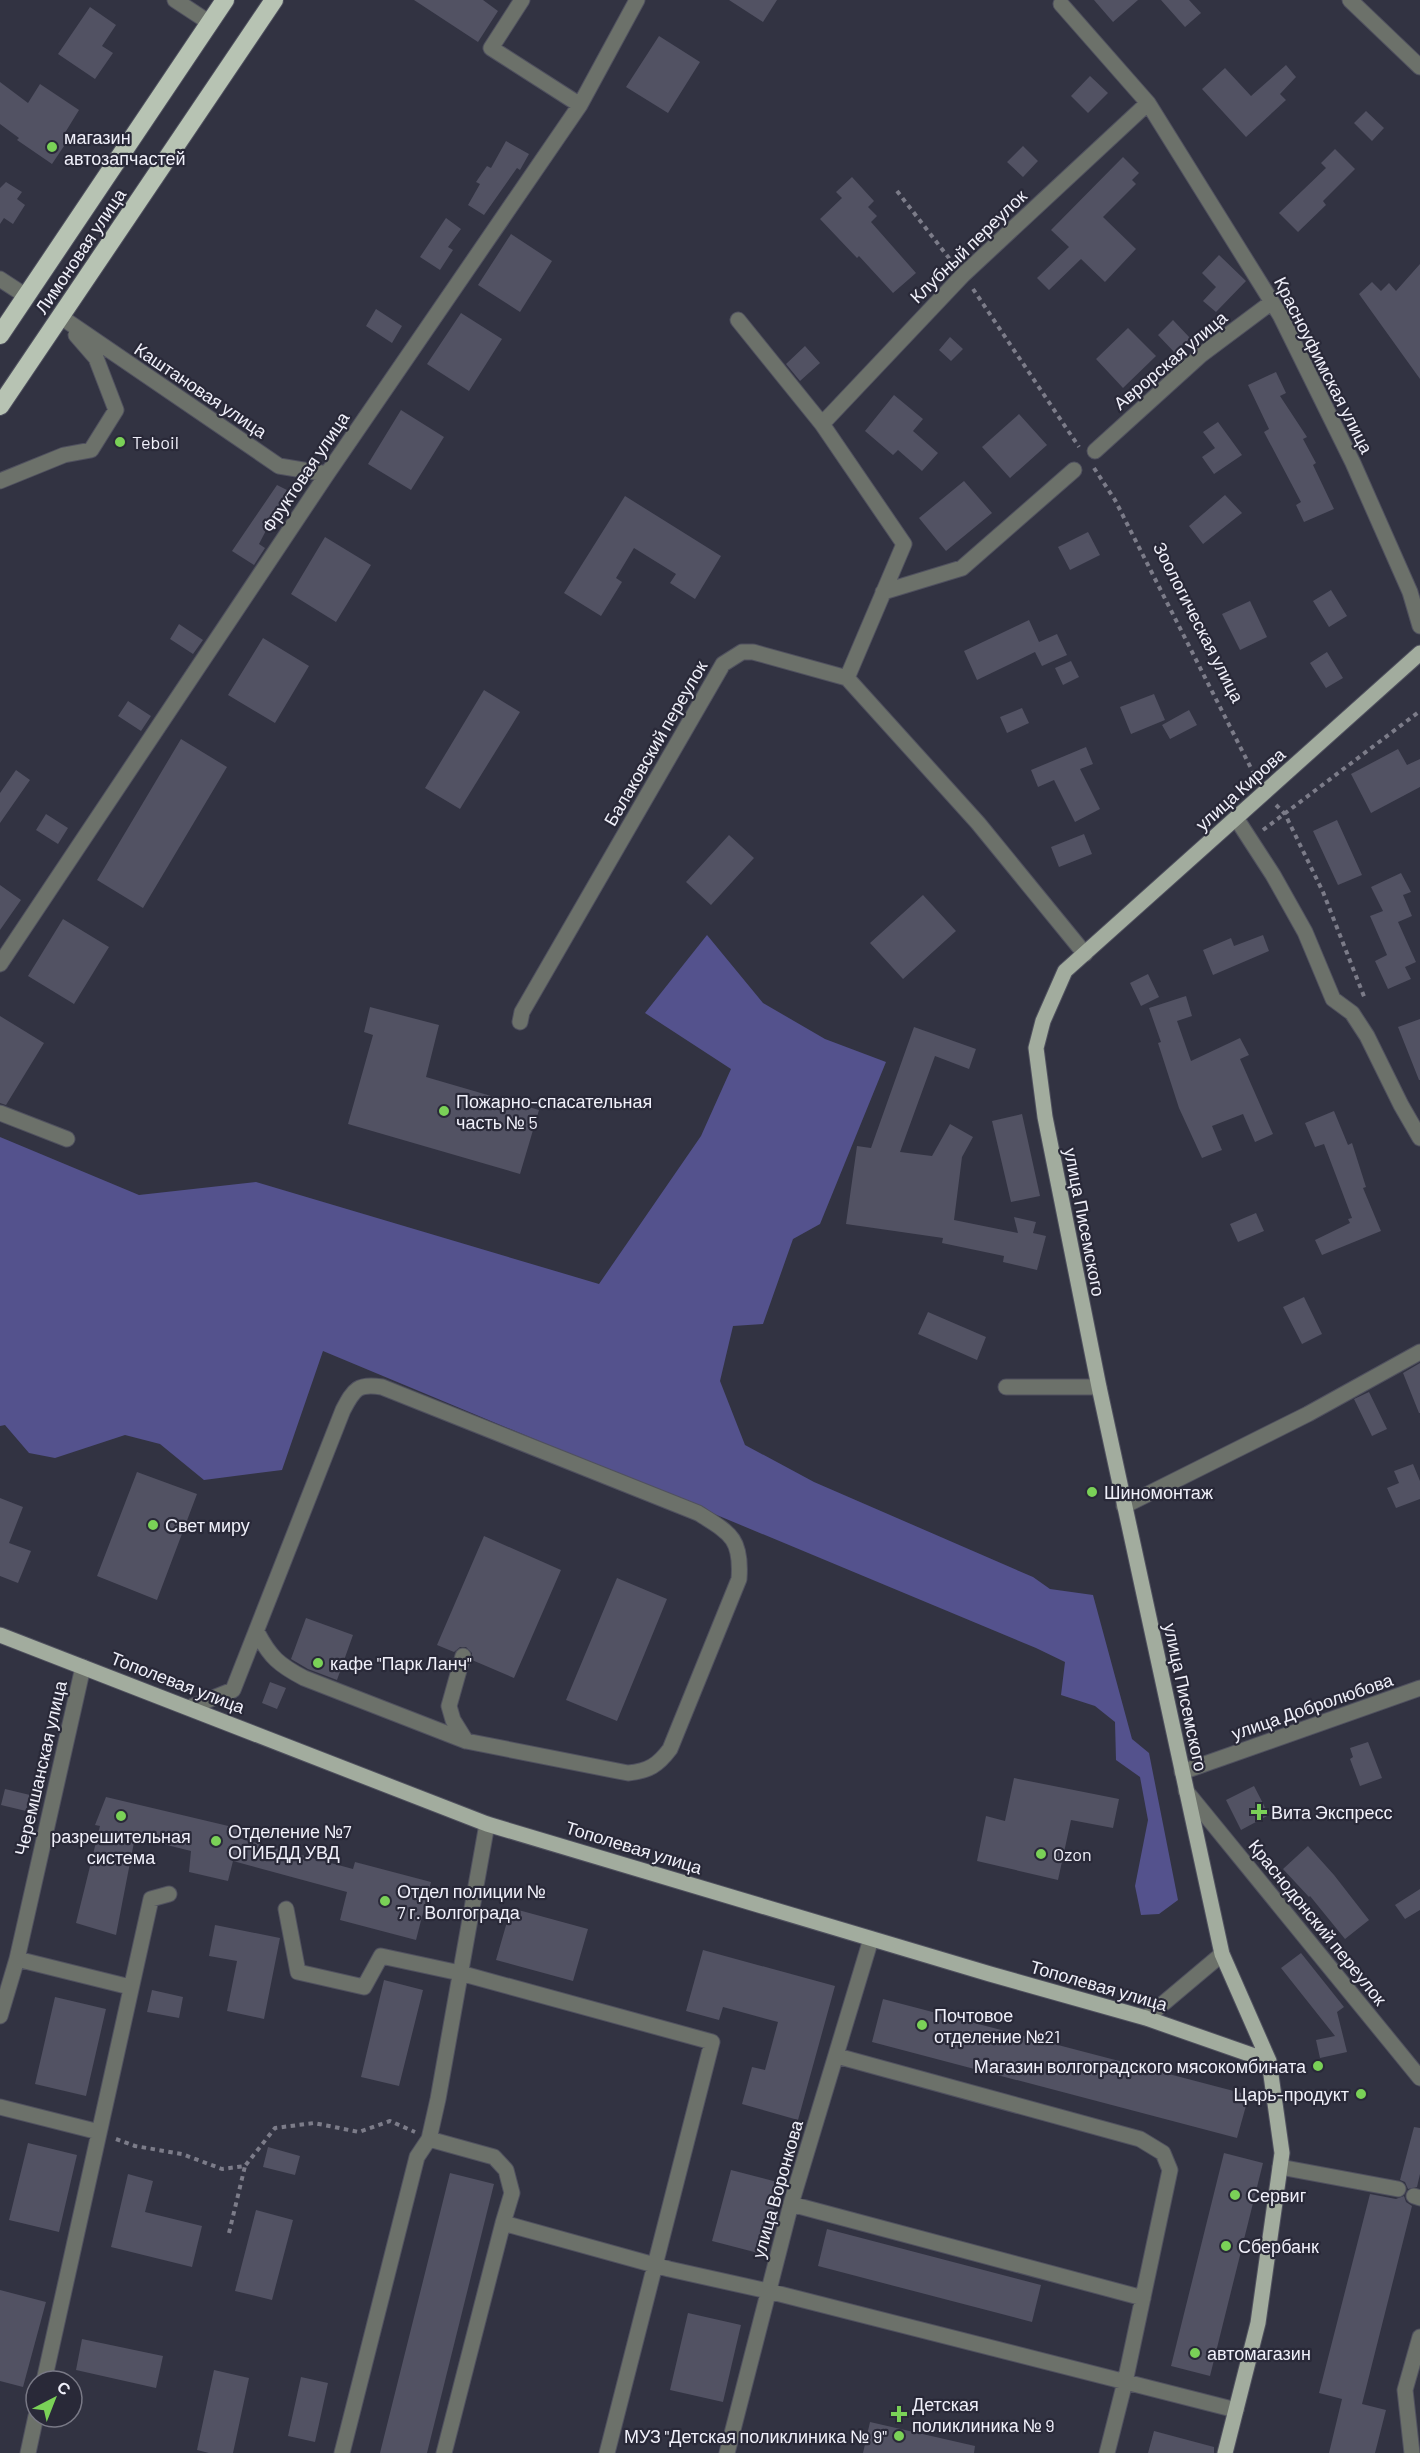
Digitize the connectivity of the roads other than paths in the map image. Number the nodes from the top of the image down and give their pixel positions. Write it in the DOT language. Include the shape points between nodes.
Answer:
graph roads {
  1 [pos="175,0"];
  2 [pos="225,0"];
  3 [pos="274,0"];
  4 [pos="522,0"];
  5 [pos="637,0"];
  6 [pos="1350,0"];
  7 [pos="1061,4"];
  8 [pos="210,23"];
  9 [pos="1420,67"];
  10 [pos="1148,104"];
  11 [pos="580,105"];
  12 [pos="0,279"];
  13 [pos="26,296"];
  14 [pos="1272,302"];
  15 [pos="61,317"];
  16 [pos="738,320"];
  17 [pos="0,335"];
  18 [pos="0,406"];
  19 [pos="822,424"];
  20 [pos="1088,454"];
  21 [pos="1074,470"];
  22 [pos="327,474"];
  23 [pos="0,482"];
  24 [pos="883,592"];
  25 [pos="1420,626"];
  26 [pos="1420,653"];
  27 [pos="847,678"];
  28 [pos="1236,818"];
  29 [pos="1085,954"];
  30 [pos="0,964"];
  31 [pos="520,1022"];
  32 [pos="0,1113"];
  33 [pos="1420,1138"];
  34 [pos="67,1139"];
  35 [pos="1420,1352"];
  36 [pos="1099,1387"];
  37 [pos="1006,1388"];
  38 [pos="1124,1506"];
  39 [pos="256,1632"];
  40 [pos="0,1635"];
  41 [pos="463,1656"];
  42 [pos="83,1667"];
  43 [pos="1420,1688"];
  44 [pos="191,1707"];
  45 [pos="466,1741"];
  46 [pos="1182,1772"];
  47 [pos="1186,1791"];
  48 [pos="487,1824"];
  49 [pos="169,1894"];
  50 [pos="286,1909"];
  51 [pos="871,1939"];
  52 [pos="1222,1954"];
  53 [pos="17,1959"];
  54 [pos="460,1973"];
  55 [pos="130,1987"];
  56 [pos="0,2016"];
  57 [pos="1146,2018"];
  58 [pos="837,2056"];
  59 [pos="1269,2061"];
  60 [pos="1420,2078"];
  61 [pos="0,2107"];
  62 [pos="99,2132"];
  63 [pos="429,2139"];
  64 [pos="1280,2167"];
  65 [pos="1398,2189"];
  66 [pos="791,2204"];
  67 [pos="503,2223"];
  68 [pos="656,2265"];
  69 [pos="768,2291"];
  70 [pos="1143,2298"];
  71 [pos="1420,2337"];
  72 [pos="47,2369"];
  73 [pos="1125,2382"];
  74 [pos="1236,2410"];
  75 [pos="33,2429"];
  76 [pos="28,2453"];
  77 [pos="342,2453"];
  78 [pos="444,2453"];
  79 [pos="606,2453"];
  80 [pos="727,2453"];
  81 [pos="1107,2453"];
  82 [pos="1225,2453"];
  83 [pos="1413,2453"];
  1 -- 8 [label="street"];
  2 -- 8 [label="highway, Лимоновая улица"];
  3 -- 15 [label="highway, Лимоновая улица"];
  4 -- 11 [label="street" via="491,48"];
  5 -- 11 [label="street, Фруктовая улица"];
  6 -- 9 [label="street"];
  7 -- 10 [label="street, Красноуфимская улица"];
  8 -- 13 [label="highway, Лимоновая улица"];
  10 -- 14 [label="street, Красноуфимская улица"];
  10 -- 19 [label="street, Клубный переулок" via="963,275"];
  11 -- 22 [label="street, Фруктовая улица"];
  12 -- 13 [label="street"];
  13 -- 17 [label="highway, Лимоновая улица"];
  14 -- 20 [label="street, Аврорская улица" via="1200,356"];
  14 -- 25 [label="street, Красноуфимская улица" via="1353,463 1410,592"];
  15 -- 18 [label="highway, Лимоновая улица"];
  15 -- 22 [label="street, Каштановая улица" via="279,466"];
  15 -- 23 [label="street" via="96,358 116,410 91,450 64,455"];
  16 -- 19 [label="street"];
  19 -- 24 [label="street" via="904,544"];
  21 -- 24 [label="street" via="962,568"];
  22 -- 30 [label="street, Фруктовая улица"];
  24 -- 27 [label="street"];
  26 -- 28 [label="main road, улица Кирова"];
  27 -- 29 [label="street" via="978,823"];
  27 -- 31 [label="street, Балаковский переулок" via="753,652 742,652 723,664 522,1012"];
  28 -- 29 [label="main road, улица Кирова"];
  28 -- 33 [label="street" via="1305,932 1333,999 1353,1013"];
  29 -- 36 [label="main road, улица Писемского" via="1065,971 1036,1048 1045,1117"];
  32 -- 34 [label="street"];
  35 -- 38 [label="street" via="1308,1414"];
  36 -- 37 [label="street"];
  36 -- 38 [label="main road, улица Писемского"];
  38 -- 46 [label="main road, улица Писемского"];
  39 -- 44 [label="street" via="233,1690"];
  39 -- 45 [label="street" via="267,1652 284,1668"];
  39 -- 45 [label="street" via="343,1410 351,1394 368,1385 382,1387 698,1513 735,1540 741,1557 739,1579 670,1749 659,1763 645,1771 628,1773"];
  40 -- 42 [label="main road, Тополевая улица"];
  41 -- 45 [label="street" via="448,1706"];
  42 -- 44 [label="main road, Тополевая улица"];
  42 -- 53 [label="street, Черемшанская улица"];
  43 -- 46 [label="street, улица Добролюбова"];
  44 -- 48 [label="main road, Тополевая улица"];
  46 -- 47 [label="main road, улица Писемского"];
  47 -- 52 [label="main road, улица Писемского"];
  47 -- 60 [label="street, Краснодонский переулок"];
  48 -- 51 [label="main road, Тополевая улица"];
  48 -- 54 [label="street"];
  49 -- 55 [label="street" via="151,1899"];
  50 -- 54 [label="street" via="298,1972 364,1986 381,1956"];
  51 -- 57 [label="main road, Тополевая улица"];
  51 -- 58 [label="street, улица Воронкова"];
  52 -- 57 [label="street"];
  52 -- 59 [label="main road, улица Писемского"];
  53 -- 55 [label="street"];
  53 -- 56 [label="street, Черемшанская улица"];
  54 -- 63 [label="street"];
  54 -- 68 [label="street" via="712,2042"];
  55 -- 62 [label="street"];
  57 -- 59 [label="main road, Тополевая улица"];
  58 -- 66 [label="street, улица Воронкова"];
  58 -- 70 [label="street" via="1140,2139 1163,2153 1170,2170"];
  59 -- 64 [label="main road, улица Писемского" via="1282,2154"];
  61 -- 62 [label="street"];
  62 -- 72 [label="street"];
  63 -- 67 [label="street" via="494,2157 506,2170 512,2193"];
  63 -- 77 [label="street" via="417,2157"];
  64 -- 65 [label="street"];
  64 -- 74 [label="main road, улица Писемского" via="1258,2323"];
  66 -- 69 [label="street, улица Воронкова"];
  66 -- 70 [label="street"];
  67 -- 68 [label="street"];
  67 -- 78 [label="street"];
  68 -- 69 [label="street"];
  68 -- 79 [label="street"];
  69 -- 73 [label="street"];
  69 -- 80 [label="street, улица Воронкова"];
  70 -- 73 [label="street"];
  71 -- 83 [label="street" via="1405,2390"];
  73 -- 74 [label="street"];
  73 -- 81 [label="street"];
  74 -- 82 [label="main road, улица Писемского"];
  75 -- 76 [label="street"];
}
